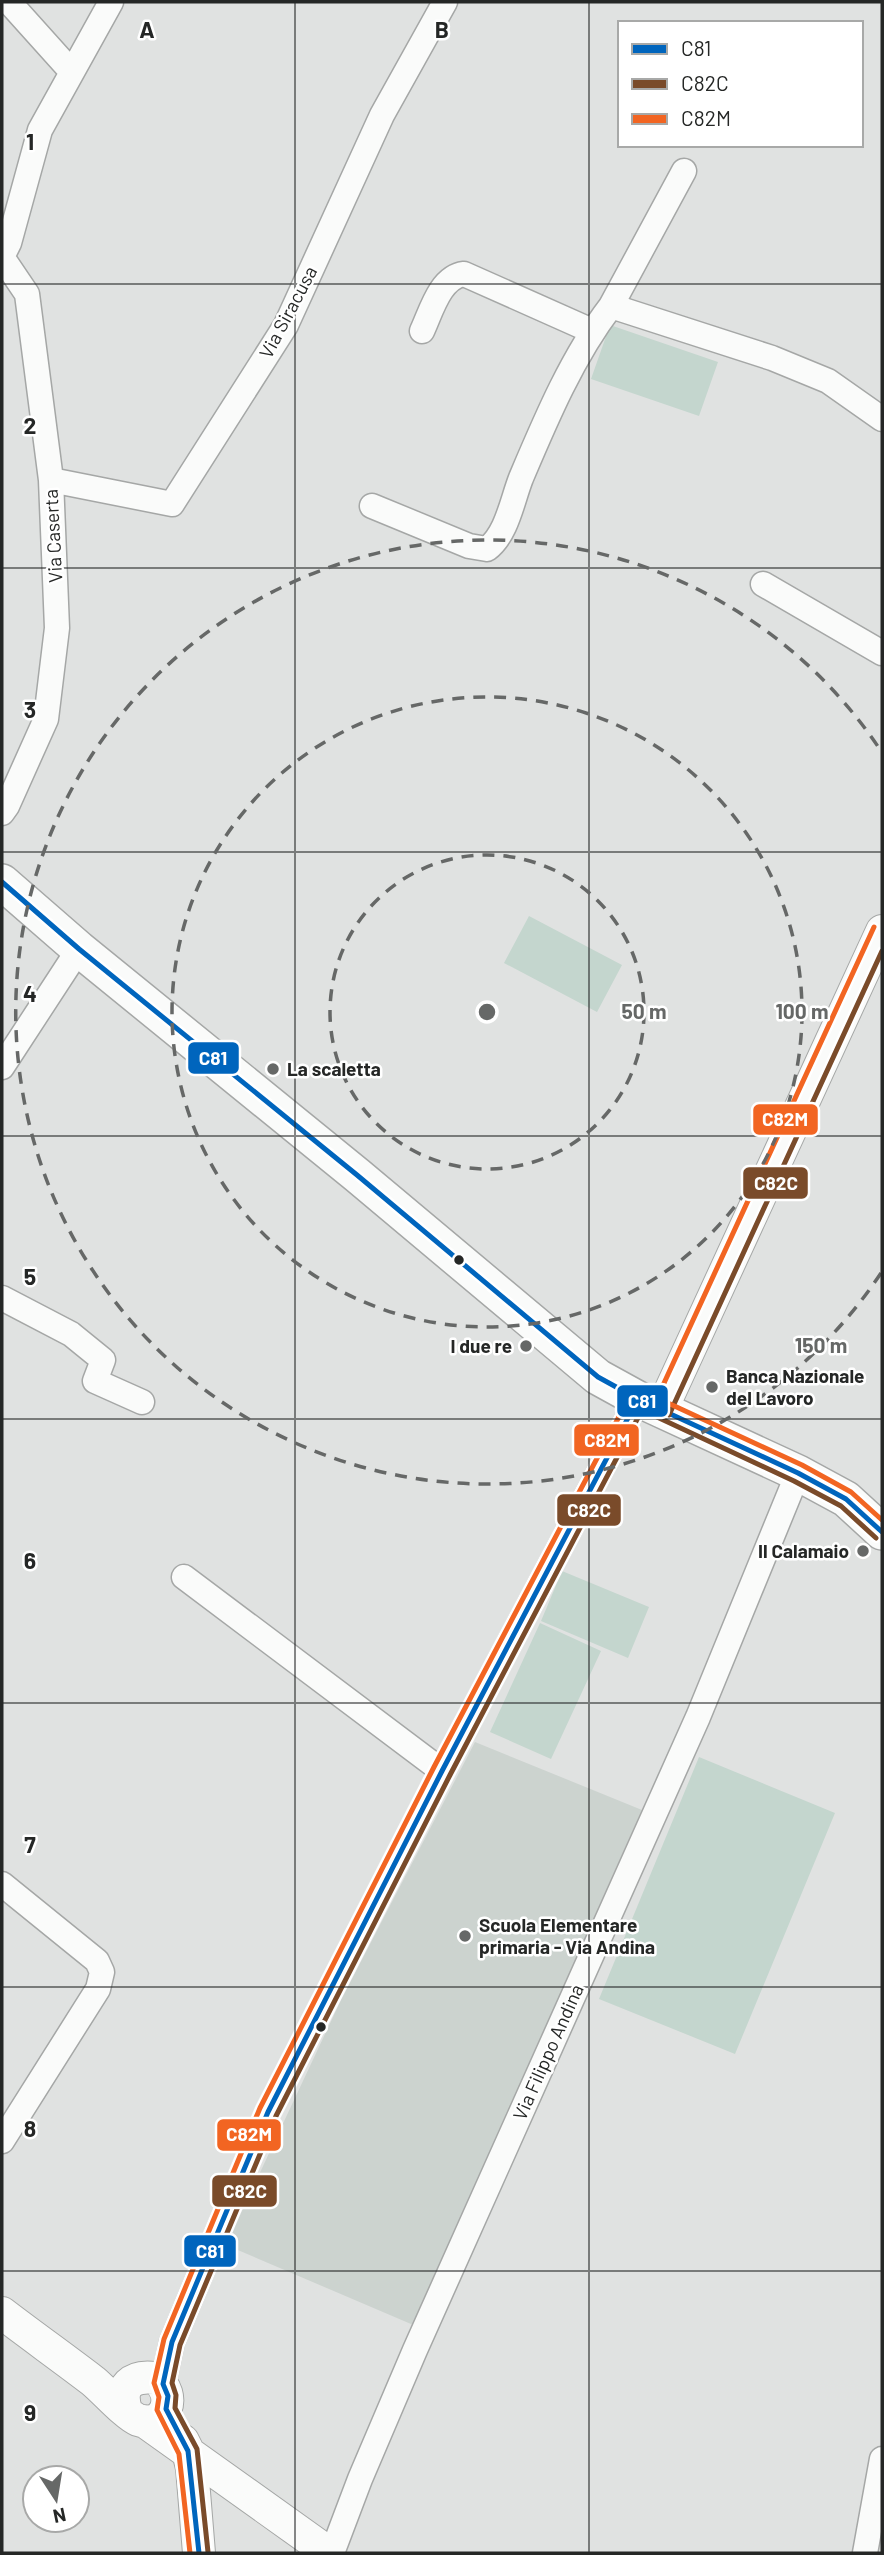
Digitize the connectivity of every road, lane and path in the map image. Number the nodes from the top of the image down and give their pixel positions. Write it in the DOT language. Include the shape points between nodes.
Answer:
graph roads {
  1 [pos="9,2"];
  2 [pos="111,2"];
  3 [pos="445,2"];
  4 [pos="71,71"];
  5 [pos="684,171"];
  6 [pos="2,257"];
  7 [pos="611,306"];
  8 [pos="422,331"];
  9 [pos="592,331"];
  10 [pos="882,419"];
  11 [pos="51,480"];
  12 [pos="372,506"];
  13 [pos="763,584"];
  14 [pos="882,653"];
  15 [pos="2,813"];
  16 [pos="2,882"];
  17 [pos="882,931"];
  18 [pos="79,949"];
  19 [pos="2,1067"];
  20 [pos="2,1298"];
  21 [pos="142,1402"];
  22 [pos="649,1405"];
  23 [pos="798,1473"];
  24 [pos="882,1532"];
  25 [pos="184,1577"];
  26 [pos="442,1771"];
  27 [pos="2,1884"];
  28 [pos="2,2141"];
  29 [pos="2,2313"];
  30 [pos="145,2397"];
  31 [pos="188,2451"];
  32 [pos="882,2459"];
  33 [pos="232,2485"];
  34 [pos="193,2496"];
  35 [pos="199,2553"];
  36 [pos="331,2553"];
  37 [pos="865,2553"];
  1 -- 4 [label="street"];
  2 -- 4 [label="street, Via Caserta"];
  3 -- 11 [label="street, Via Siracusa" via="382,115 286,325 172,505"];
  4 -- 6 [label="street, Via Caserta" via="40,131"];
  5 -- 7 [label="street"];
  6 -- 11 [label="street, Via Caserta" via="27,294"];
  7 -- 9 [label="street"];
  7 -- 10 [label="street" via="772,358 828,382"];
  8 -- 9 [label="street" via="447,281 464,274"];
  9 -- 12 [label="street" via="521,477 497,542 487,549 470,546"];
  11 -- 15 [label="street, Via Caserta" via="57,628 47,719"];
  13 -- 14 [label="street"];
  16 -- 18 [label="main road"];
  17 -- 22 [label="street"];
  18 -- 19 [label="street"];
  18 -- 22 [label="main road" via="598,1377"];
  20 -- 21 [label="street" via="71,1334 103,1360 95,1381"];
  22 -- 23 [label="main road"];
  22 -- 26 [label="street"];
  23 -- 24 [label="main road" via="846,1499"];
  23 -- 36 [label="street, Via Filippo Andina" via="698,1717 415,2350"];
  25 -- 26 [label="street"];
  26 -- 30 [label="street" via="268,2112"];
  27 -- 28 [label="street" via="97,1961 102,1972 98,1989"];
  29 -- 30 [label="street" via="93,2382"];
  30 -- 31 [label="street"];
  31 -- 33 [label="street"];
  31 -- 34 [label="street"];
  32 -- 37 [label="street"];
  33 -- 34 [label="street" via="209,2486"];
  33 -- 36 [label="street"];
  34 -- 35 [label="street"];
}
